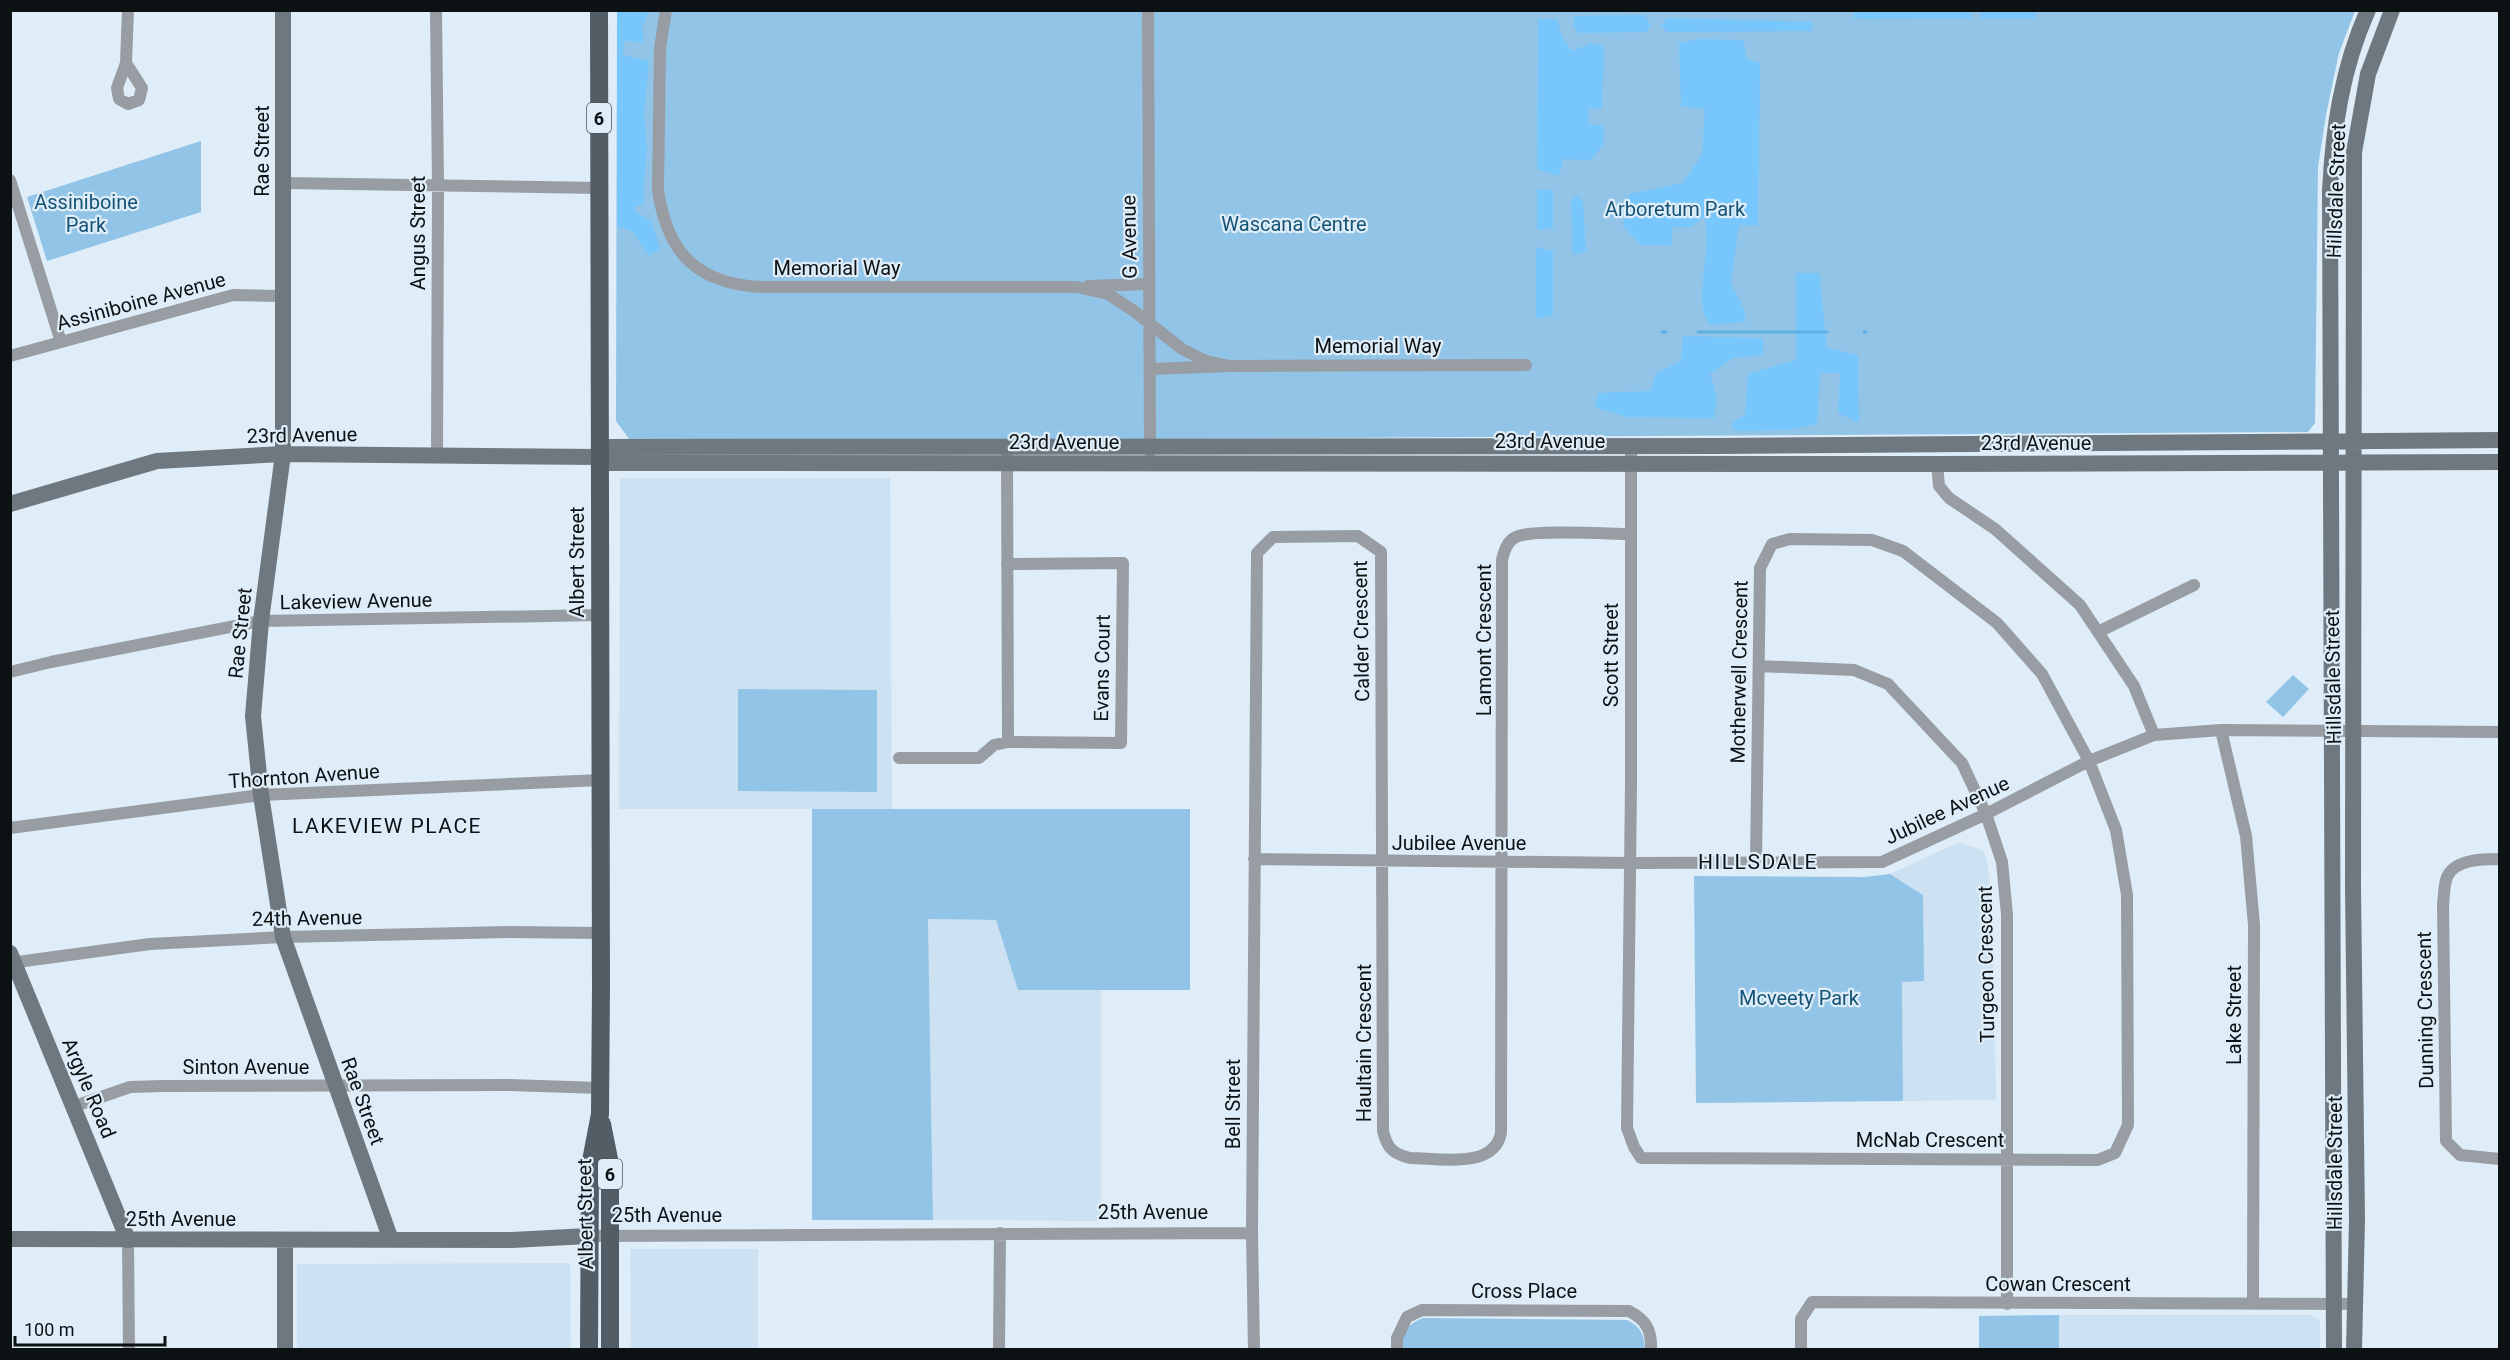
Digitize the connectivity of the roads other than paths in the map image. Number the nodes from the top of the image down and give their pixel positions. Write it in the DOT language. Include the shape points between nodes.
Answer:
graph roads {
  1 [pos="128,10"];
  2 [pos="283,10"];
  3 [pos="436,10"];
  4 [pos="599,10"];
  5 [pos="666,10"];
  6 [pos="1148,10"];
  7 [pos="2368,10"];
  8 [pos="2391,10"];
  9 [pos="126,63"];
  10 [pos="283,183"];
  11 [pos="438,186"];
  12 [pos="599,188"];
  13 [pos="12,189"];
  14 [pos="1149,284"];
  15 [pos="1077,287"];
  16 [pos="283,296"];
  17 [pos="1150,323"];
  18 [pos="61,342"];
  19 [pos="10,356"];
  20 [pos="1526,365"];
  21 [pos="1230,366"];
  22 [pos="1150,369"];
  23 [pos="2330,440"];
  24 [pos="2353,440"];
  25 [pos="2499,440"];
  26 [pos="283,454"];
  27 [pos="1631,454"];
  28 [pos="437,455"];
  29 [pos="1007,455"];
  30 [pos="1150,455"];
  31 [pos="600,456"];
  32 [pos="2330,462"];
  33 [pos="2353,462"];
  34 [pos="2499,462"];
  35 [pos="1937,464"];
  36 [pos="10,504"];
  37 [pos="1630,534"];
  38 [pos="1007,564"];
  39 [pos="2194,585"];
  40 [pos="600,615"];
  41 [pos="261,621"];
  42 [pos="2098,632"];
  43 [pos="1759,666"];
  44 [pos="10,672"];
  45 [pos="2221,730"];
  46 [pos="2331,732"];
  47 [pos="2355,732"];
  48 [pos="2499,732"];
  49 [pos="2154,735"];
  50 [pos="1008,742"];
  51 [pos="899,759"];
  52 [pos="2089,761"];
  53 [pos="601,780"];
  54 [pos="261,795"];
  55 [pos="1986,814"];
  56 [pos="10,828"];
  57 [pos="1254,859"];
  58 [pos="2499,859"];
  59 [pos="1383,862"];
  60 [pos="1503,862"];
  61 [pos="1755,862"];
  62 [pos="1630,863"];
  63 [pos="602,933"];
  64 [pos="283,937"];
  65 [pos="12,959"];
  66 [pos="335,1087"];
  67 [pos="600,1088"];
  68 [pos="75,1107"];
  69 [pos="600,1114"];
  70 [pos="2499,1159"];
  71 [pos="2008,1160"];
  72 [pos="999,1233"];
  73 [pos="1252,1233"];
  74 [pos="588,1236"];
  75 [pos="609,1236"];
  76 [pos="10,1239"];
  77 [pos="128,1240"];
  78 [pos="285,1240"];
  79 [pos="391,1240"];
  80 [pos="2253,1303"];
  81 [pos="2007,1304"];
  82 [pos="2334,1304"];
  83 [pos="2354,1304"];
  84 [pos="129,1350"];
  85 [pos="285,1350"];
  86 [pos="589,1350"];
  87 [pos="610,1350"];
  88 [pos="999,1350"];
  89 [pos="1254,1350"];
  90 [pos="1397,1350"];
  91 [pos="1651,1350"];
  92 [pos="1801,1350"];
  93 [pos="2334,1350"];
  94 [pos="2354,1350"];
  1 -- 9 [label="street"];
  2 -- 10 [label="street, Rae Street"];
  3 -- 11 [label="street, Angus Street"];
  4 -- 12 [label="main road, Albert Street / 6"];
  5 -- 15 [label="street, Memorial Way" via="660,48 658,190 670,238 701,272 732,284 762,287"];
  6 -- 14 [label="street, G Avenue"];
  7 -- 23 [label="street, Hillsdale Street" via="2343,84 2332,156"];
  8 -- 24 [label="street, Hillsdale Street" via="2368,74 2354,152"];
  10 -- 11 [label="street"];
  10 -- 16 [label="street, Rae Street"];
  11 -- 12 [label="street"];
  11 -- 28 [label="street, Angus Street"];
  12 -- 31 [label="main road, Albert Street / 6"];
  13 -- 18 [label="street"];
  14 -- 15 [label="street"];
  14 -- 17 [label="street, G Avenue"];
  15 -- 17 [label="street, Memorial Way" via="1108,294"];
  16 -- 18 [label="street, Assiniboine Avenue" via="233,295"];
  16 -- 26 [label="street, Rae Street"];
  17 -- 21 [label="street, Memorial Way" via="1182,349 1206,362"];
  17 -- 22 [label="street, G Avenue"];
  18 -- 19 [label="street, Assiniboine Avenue"];
  20 -- 21 [label="street, Memorial Way"];
  21 -- 22 [label="street, Memorial Way"];
  22 -- 30 [label="street, G Avenue"];
  23 -- 24 [label="street, 23rd Avenue"];
  23 -- 27 [label="street, 23rd Avenue"];
  23 -- 32 [label="street, Hillsdale Street"];
  24 -- 25 [label="street, 23rd Avenue"];
  24 -- 33 [label="street, Hillsdale Street"];
  26 -- 28 [label="street, 23rd Avenue"];
  26 -- 36 [label="street, 23rd Avenue" via="157,461"];
  26 -- 41 [label="street, Rae Street"];
  27 -- 30 [label="street, 23rd Avenue"];
  27 -- 35 [label="street, 23rd Avenue"];
  27 -- 37 [label="street, Scott Street"];
  28 -- 31 [label="street, 23rd Avenue"];
  29 -- 30 [label="street, 23rd Avenue"];
  29 -- 31 [label="street, 23rd Avenue"];
  29 -- 38 [label="street"];
  31 -- 40 [label="main road, Albert Street / 6"];
  32 -- 33 [label="street, 23rd Avenue"];
  32 -- 35 [label="street, 23rd Avenue"];
  32 -- 46 [label="street, Hillsdale Street"];
  33 -- 34 [label="street, 23rd Avenue"];
  33 -- 47 [label="street, Hillsdale Street"];
  35 -- 42 [label="street" via="1939,486 1949,498 1995,529 2043,571 2080,605"];
  37 -- 60 [label="street, Lamont Crescent" via="1532,534 1516,537 1505,548"];
  37 -- 62 [label="street, Scott Street"];
  38 -- 50 [label="street"];
  38 -- 50 [label="street, Evans Court" via="1123,563 1121,742"];
  39 -- 42 [label="street"];
  40 -- 41 [label="street, Lakeview Avenue"];
  40 -- 53 [label="main road, Albert Street / 6"];
  41 -- 44 [label="street, Lakeview Avenue"];
  41 -- 54 [label="street, Rae Street" via="253,716"];
  42 -- 49 [label="street" via="2134,686"];
  43 -- 52 [label="street, Motherwell Crescent" via="1760,568 1772,544 1790,539 1872,540 1903,551 1997,623 2042,674"];
  43 -- 55 [label="street, Turgeon Crescent" via="1854,670 1888,684 1962,764"];
  43 -- 61 [label="street, Motherwell Crescent"];
  45 -- 46 [label="street, Jubilee Avenue"];
  45 -- 49 [label="street, Jubilee Avenue"];
  45 -- 80 [label="street, Lake Street" via="2246,836 2254,925"];
  46 -- 47 [label="street, Jubilee Avenue"];
  46 -- 82 [label="street, Hillsdale Street"];
  47 -- 48 [label="street, Jubilee Avenue"];
  47 -- 83 [label="street, Hillsdale Street"];
  49 -- 52 [label="street, Jubilee Avenue"];
  50 -- 51 [label="street" via="994,744 979,758"];
  52 -- 55 [label="street, Jubilee Avenue"];
  52 -- 71 [label="street, McNab Crescent" via="2116,830 2127,895 2128,1125 2115,1153 2098,1160"];
  53 -- 54 [label="street, Thornton Avenue"];
  53 -- 63 [label="main road, Albert Street / 6"];
  54 -- 56 [label="street, Thornton Avenue"];
  54 -- 64 [label="street, Rae Street"];
  55 -- 61 [label="street, Jubilee Avenue" via="1882,862"];
  55 -- 71 [label="street, Turgeon Crescent" via="2001,862 2007,915"];
  57 -- 59 [label="street, Jubilee Avenue"];
  57 -- 59 [label="street, Calder Crescent" via="1257,553 1273,537 1358,536 1381,552"];
  57 -- 73 [label="street, Bell Street"];
  58 -- 70 [label="street, Dunning Crescent" via="2457,866 2447,876 2443,905 2446,1141 2460,1155"];
  59 -- 60 [label="street, Jubilee Avenue"];
  59 -- 60 [label="street, Haultain Crescent" via="1385,1141 1399,1156 1477,1159 1495,1148 1501,1133"];
  60 -- 62 [label="street, Jubilee Avenue"];
  61 -- 62 [label="street, Jubilee Avenue"];
  62 -- 71 [label="street, McNab Crescent" via="1627,1128 1641,1158"];
  63 -- 64 [label="street, 24th Avenue"];
  63 -- 67 [label="main road, Albert Street / 6"];
  64 -- 65 [label="street, 24th Avenue" via="150,944"];
  64 -- 66 [label="street, Rae Street"];
  65 -- 68 [label="street, Argyle Road"];
  66 -- 67 [label="street, Sinton Avenue" via="509,1084"];
  66 -- 68 [label="street, Sinton Avenue" via="130,1087"];
  66 -- 79 [label="street, Rae Street"];
  67 -- 69 [label="main road, Albert Street / 6"];
  68 -- 77 [label="street, Argyle Road"];
  69 -- 74 [label="main road, Albert Street / 6" via="590,1166"];
  69 -- 75 [label="main road, Albert Street / 6" via="610,1164"];
  71 -- 81 [label="street, Turgeon Crescent"];
  72 -- 73 [label="street, 25th Avenue"];
  72 -- 75 [label="street, 25th Avenue"];
  72 -- 88 [label="street"];
  73 -- 89 [label="street, Bell Street"];
  74 -- 75 [label="street, 25th Avenue"];
  74 -- 79 [label="street, 25th Avenue"];
  74 -- 86 [label="main road, Albert Street / 6"];
  75 -- 87 [label="main road, Albert Street / 6"];
  76 -- 77 [label="street, 25th Avenue"];
  77 -- 78 [label="street, 25th Avenue"];
  77 -- 84 [label="street"];
  78 -- 79 [label="street, 25th Avenue"];
  78 -- 85 [label="street"];
  80 -- 81 [label="street, Cowan Crescent"];
  80 -- 82 [label="street, Cowan Crescent"];
  81 -- 92 [label="street, Cowan Crescent" via="1812,1302 1801,1319"];
  82 -- 83 [label="street, Cowan Crescent"];
  82 -- 93 [label="street, Hillsdale Street"];
  83 -- 94 [label="street, Hillsdale Street"];
  90 -- 91 [label="street, Cross Place" via="1397,1338 1407,1317 1422,1310 1629,1311 1642,1318 1652,1338"];
}
